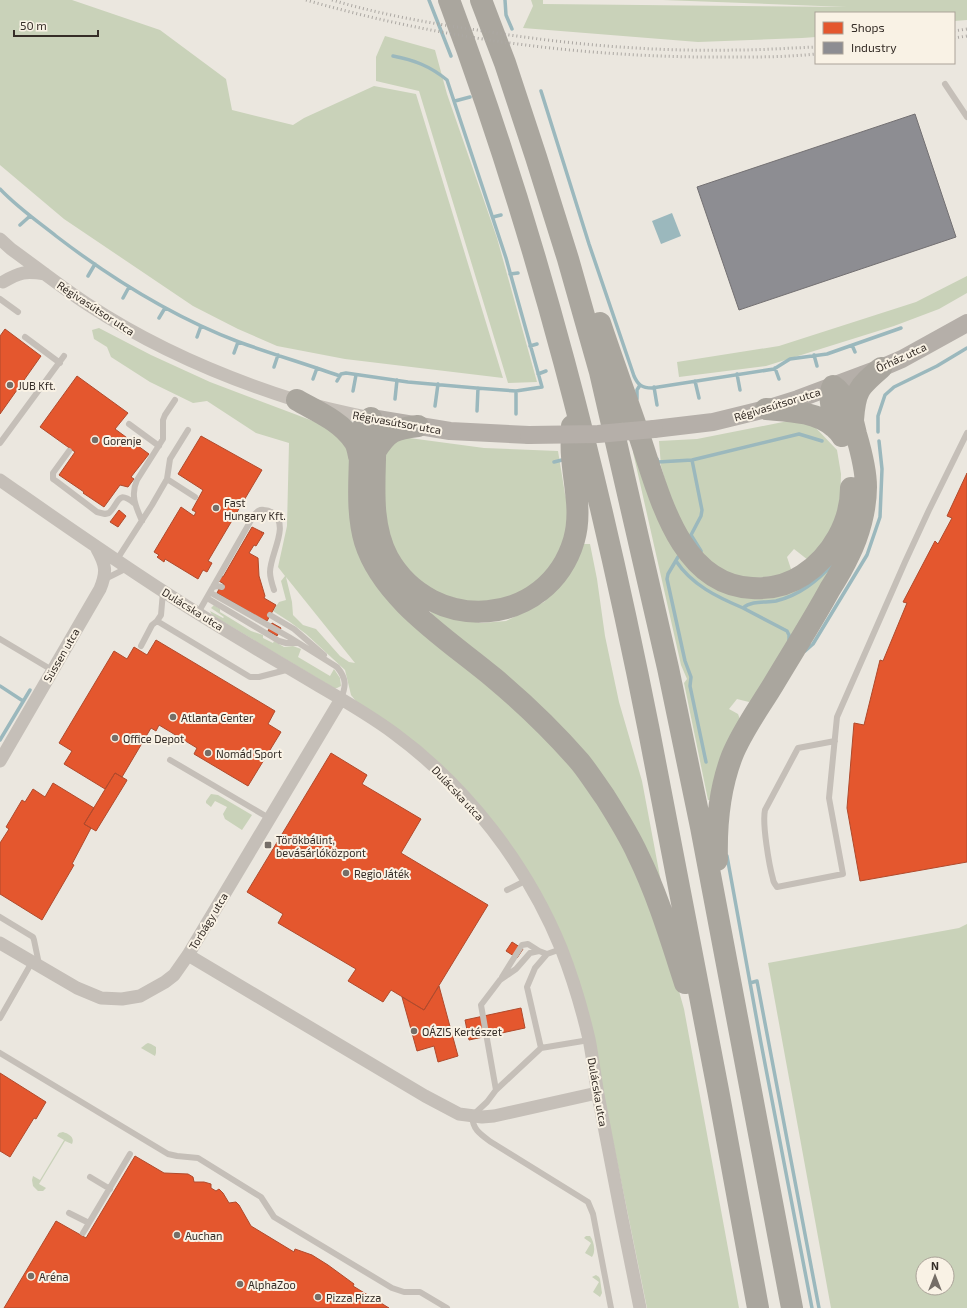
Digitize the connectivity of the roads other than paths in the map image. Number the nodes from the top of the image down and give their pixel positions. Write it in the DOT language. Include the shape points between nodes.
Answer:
graph roads {
  1 [pos="449,0"];
  2 [pos="481,0"];
  3 [pos="944,84"];
  4 [pos="967,117"];
  5 [pos="0,239"];
  6 [pos="11,249"];
  7 [pos="568,259"];
  8 [pos="45,274"];
  9 [pos="1,284"];
  10 [pos="0,299"];
  11 [pos="18,312"];
  12 [pos="967,323"];
  13 [pos="25,337"];
  14 [pos="64,356"];
  15 [pos="60,363"];
  16 [pos="881,368"];
  17 [pos="833,386"];
  18 [pos="573,395"];
  19 [pos="175,400"];
  20 [pos="297,400"];
  21 [pos="766,409"];
  22 [pos="372,418"];
  23 [pos="129,424"];
  24 [pos="418,426"];
  25 [pos="847,427"];
  26 [pos="188,430"];
  27 [pos="967,433"];
  28 [pos="1,441"];
  29 [pos="159,446"];
  30 [pos="69,450"];
  31 [pos="368,456"];
  32 [pos="167,479"];
  33 [pos="0,480"];
  34 [pos="195,497"];
  35 [pos="134,503"];
  36 [pos="142,521"];
  37 [pos="96,547"];
  38 [pos="121,564"];
  39 [pos="105,579"];
  40 [pos="222,587"];
  41 [pos="274,590"];
  42 [pos="164,591"];
  43 [pos="210,593"];
  44 [pos="198,613"];
  45 [pos="270,615"];
  46 [pos="157,621"];
  47 [pos="0,639"];
  48 [pos="141,646"];
  49 [pos="337,667"];
  50 [pos="291,669"];
  51 [pos="52,670"];
  52 [pos="341,699"];
  53 [pos="835,741"];
  54 [pos="170,760"];
  55 [pos="0,761"];
  56 [pos="269,818"];
  57 [pos="527,880"];
  58 [pos="507,890"];
  59 [pos="0,917"];
  60 [pos="0,943"];
  61 [pos="561,949"];
  62 [pos="539,951"];
  63 [pos="548,954"];
  64 [pos="188,955"];
  65 [pos="36,964"];
  66 [pos="500,980"];
  67 [pos="731,989"];
  68 [pos="0,1018"];
  69 [pos="589,1040"];
  70 [pos="541,1048"];
  71 [pos="0,1053"];
  72 [pos="713,1066"];
  73 [pos="496,1090"];
  74 [pos="597,1093"];
  75 [pos="472,1116"];
  76 [pos="130,1154"];
  77 [pos="90,1177"];
  78 [pos="110,1189"];
  79 [pos="70,1212"];
  80 [pos="89,1223"];
  81 [pos="83,1233"];
  82 [pos="447,1308"];
  83 [pos="611,1308"];
  84 [pos="640,1308"];
  85 [pos="758,1308"];
  86 [pos="792,1308"];
  1 -- 18 [label="highway" via="509,172"];
  2 -- 7 [label="highway" via="509,76"];
  3 -- 4 [label="lane"];
  5 -- 6 [label="street, Régivasútsor utca"];
  6 -- 8 [label="street, Régivasútsor utca"];
  6 -- 9 [label="street" via="11,271"];
  7 -- 25 [label="highway" via="585,279 673,529 699,566 711,575 728,584 745,588 776,587 804,574 826,555 844,524 851,492"];
  7 -- 67 [label="highway" via="600,372 668,668"];
  8 -- 9 [label="street" via="17,274"];
  8 -- 20 [label="street, Régivasútsor utca" via="87,304 140,336 245,383"];
  10 -- 11 [label="lane"];
  12 -- 16 [label="street, Őrház utca"];
  13 -- 15 [label="lane"];
  14 -- 15 [label="lane"];
  15 -- 28 [label="lane"];
  16 -- 17 [label="street, Őrház utca"];
  16 -- 25 [label="highway" via="868,379 856,395"];
  17 -- 21 [label="street, Régivasútsor utca"];
  17 -- 25 [label="highway" via="844,398"];
  18 -- 31 [label="highway" via="572,456 578,515 574,540 568,556 551,582 537,594 503,609 466,612 446,607 429,600 398,573 385,550 377,525"];
  18 -- 72 [label="highway" via="638,676"];
  19 -- 29 [label="lane" via="163,420 164,439"];
  20 -- 22 [label="street, Régivasútsor utca"];
  20 -- 31 [label="highway" via="336,423"];
  21 -- 24 [label="street, Régivasútsor utca, bridge" via="714,422 598,434 474,433"];
  21 -- 25 [label="highway" via="802,412"];
  22 -- 24 [label="street, Régivasútsor utca"];
  22 -- 31 [label="highway" via="361,432"];
  23 -- 29 [label="lane"];
  24 -- 31 [label="highway" via="392,432"];
  25 -- 67 [label="highway" via="864,469 866,488 856,538 850,554 808,628 744,733 727,772 719,802 717,867"];
  26 -- 32 [label="lane" via="170,459"];
  27 -- 53 [label="lane" via="911,549 837,717"];
  29 -- 35 [label="lane" via="137,480 133,494"];
  30 -- 35 [label="lane" via="53,473 56,482 101,514 109,513 120,498 127,497"];
  31 -- 72 [label="highway" via="359,505 366,544 373,561 394,593 415,614 526,706 580,763 598,786 639,856 659,904"];
  32 -- 34 [label="lane"];
  32 -- 36 [label="lane"];
  33 -- 37 [label="street, Dulácska utca"];
  35 -- 36 [label="lane"];
  36 -- 38 [label="lane"];
  37 -- 38 [label="street, Dulácska utca"];
  37 -- 39 [label="street" via="105,567"];
  38 -- 39 [label="lane"];
  38 -- 42 [label="street, Dulácska utca"];
  39 -- 51 [label="street, Süssen utca"];
  40 -- 43 [label="lane" via="217,586"];
  41 -- 43 [label="lane" via="270,571 280,524 275,515 261,509 254,515"];
  42 -- 44 [label="street, Dulácska utca"];
  42 -- 46 [label="lane"];
  43 -- 44 [label="lane"];
  43 -- 49 [label="lane" via="279,641 299,644"];
  44 -- 50 [label="street, Dulácska utca"];
  45 -- 49 [label="lane" via="294,629"];
  46 -- 48 [label="lane"];
  46 -- 50 [label="lane" via="250,677"];
  47 -- 51 [label="lane"];
  49 -- 52 [label="lane" via="345,687"];
  50 -- 52 [label="street, Dulácska utca"];
  51 -- 55 [label="street, Süssen utca"];
  52 -- 56 [label="street, Torbágy utca"];
  52 -- 57 [label="street, Dulácska utca" via="396,735 434,767 490,827"];
  53 -- 53 [label="lane" via="829,798 843,874 777,887 773,880 763,818 765,810 798,748"];
  54 -- 56 [label="lane"];
  56 -- 64 [label="street, Torbágy utca"];
  57 -- 58 [label="lane"];
  57 -- 61 [label="street, Dulácska utca"];
  59 -- 65 [label="lane" via="33,937"];
  60 -- 65 [label="street, Torbágy utca"];
  61 -- 63 [label="lane"];
  61 -- 69 [label="street, Dulácska utca"];
  62 -- 63 [label="lane"];
  62 -- 66 [label="lane" via="530,953"];
  62 -- 66 [label="lane" via="528,944 522,944"];
  63 -- 70 [label="lane" via="535,968 527,986"];
  64 -- 65 [label="street, Torbágy utca" via="165,982 140,996 122,999 101,998 77,988"];
  64 -- 75 [label="street" via="425,1096 459,1114"];
  65 -- 68 [label="lane"];
  66 -- 73 [label="lane" via="480,1005"];
  67 -- 86 [label="highway"];
  69 -- 70 [label="lane"];
  69 -- 74 [label="street, Dulácska utca"];
  70 -- 73 [label="lane"];
  71 -- 82 [label="lane" via="168,1154 198,1158 261,1197 274,1217 392,1288 404,1292 420,1292"];
  72 -- 85 [label="highway"];
  73 -- 75 [label="lane"];
  74 -- 75 [label="street" via="494,1116"];
  74 -- 84 [label="street, Dulácska utca"];
  75 -- 83 [label="lane" via="473,1125 487,1139 588,1202 593,1214"];
  76 -- 78 [label="lane"];
  77 -- 78 [label="lane"];
  78 -- 80 [label="lane"];
  79 -- 80 [label="lane"];
  80 -- 81 [label="lane"];
}
